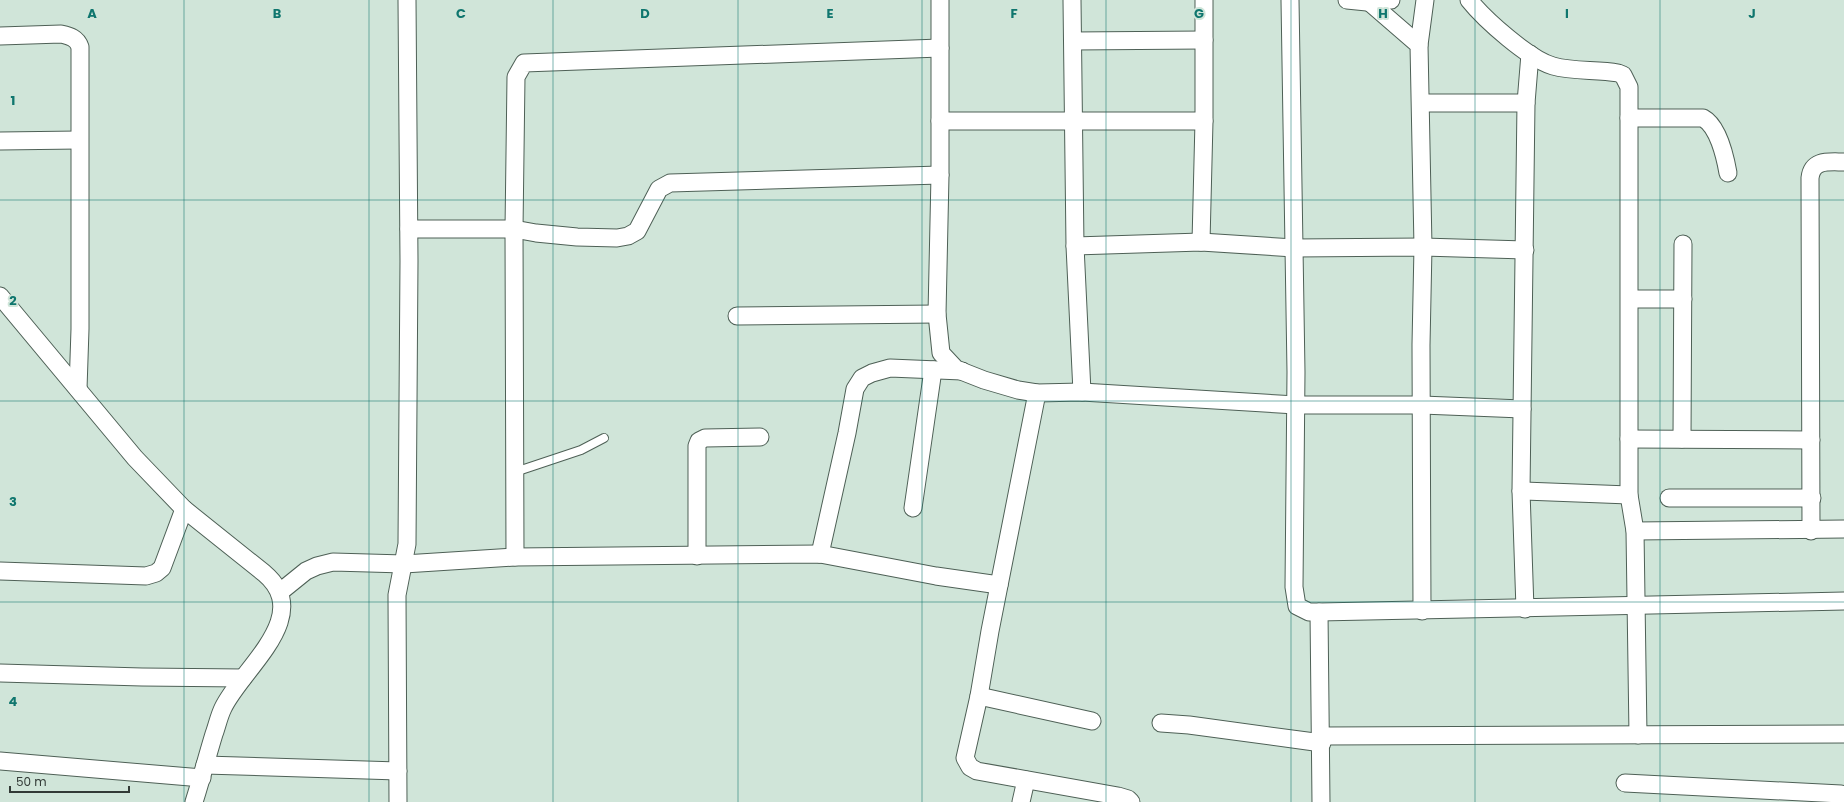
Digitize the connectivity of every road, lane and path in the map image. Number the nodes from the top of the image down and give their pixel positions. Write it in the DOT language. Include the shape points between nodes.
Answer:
graph roads {
  1 [pos="407,0"];
  2 [pos="940,0"];
  3 [pos="1072,0"];
  4 [pos="1204,0"];
  5 [pos="1290,0"];
  6 [pos="1347,0"];
  7 [pos="1391,0"];
  8 [pos="1425,0"];
  9 [pos="1469,0"];
  10 [pos="1367,1"];
  11 [pos="0,36"];
  12 [pos="1204,40"];
  13 [pos="1072,42"];
  14 [pos="1420,45"];
  15 [pos="940,48"];
  16 [pos="1530,54"];
  17 [pos="1421,103"];
  18 [pos="1526,103"];
  19 [pos="1629,118"];
  20 [pos="940,121"];
  21 [pos="1073,121"];
  22 [pos="1204,121"];
  23 [pos="79,140"];
  24 [pos="0,141"];
  25 [pos="1844,162"];
  26 [pos="1728,172"];
  27 [pos="940,175"];
  28 [pos="409,229"];
  29 [pos="514,229"];
  30 [pos="1201,242"];
  31 [pos="1683,244"];
  32 [pos="1075,246"];
  33 [pos="1423,247"];
  34 [pos="1294,248"];
  35 [pos="1525,250"];
  36 [pos="0,296"];
  37 [pos="1630,299"];
  38 [pos="1683,299"];
  39 [pos="937,314"];
  40 [pos="737,316"];
  41 [pos="933,370"];
  42 [pos="962,371"];
  43 [pos="78,389"];
  44 [pos="1082,392"];
  45 [pos="1037,393"];
  46 [pos="1296,405"];
  47 [pos="1422,405"];
  48 [pos="1522,409"];
  49 [pos="760,437"];
  50 [pos="604,438"];
  51 [pos="1629,439"];
  52 [pos="1682,439"];
  53 [pos="1811,440"];
  54 [pos="515,472"];
  55 [pos="1521,491"];
  56 [pos="1629,495"];
  57 [pos="1670,498"];
  58 [pos="1812,498"];
  59 [pos="913,508"];
  60 [pos="184,509"];
  61 [pos="1844,529"];
  62 [pos="1635,531"];
  63 [pos="1811,531"];
  64 [pos="820,554"];
  65 [pos="697,556"];
  66 [pos="515,557"];
  67 [pos="404,564"];
  68 [pos="0,570"];
  69 [pos="999,585"];
  70 [pos="280,592"];
  71 [pos="1844,601"];
  72 [pos="1637,606"];
  73 [pos="1524,609"];
  74 [pos="1422,611"];
  75 [pos="1319,612"];
  76 [pos="0,673"];
  77 [pos="243,678"];
  78 [pos="979,696"];
  79 [pos="1092,721"];
  80 [pos="1161,723"];
  81 [pos="1844,734"];
  82 [pos="1638,735"];
  83 [pos="1322,740"];
  84 [pos="0,761"];
  85 [pos="398,771"];
  86 [pos="203,772"];
  87 [pos="1026,780"];
  88 [pos="1625,783"];
  89 [pos="1840,795"];
  90 [pos="194,802"];
  91 [pos="398,802"];
  92 [pos="1021,802"];
  93 [pos="1131,802"];
  94 [pos="1321,802"];
  1 -- 28 [label="street"];
  2 -- 15 [label="street"];
  3 -- 13 [label="street"];
  4 -- 12 [label="street"];
  5 -- 34 [label="street"];
  6 -- 10 [label="street"];
  7 -- 10 [label="street"];
  8 -- 14 [label="street"];
  9 -- 16 [label="street" via="1478,11"];
  10 -- 14 [label="street"];
  11 -- 23 [label="street" via="61,34 69,35 78,41"];
  12 -- 13 [label="street"];
  12 -- 22 [label="street"];
  13 -- 21 [label="street"];
  14 -- 17 [label="street"];
  15 -- 20 [label="street"];
  15 -- 29 [label="street" via="524,63 516,76"];
  16 -- 18 [label="street"];
  16 -- 19 [label="street" via="1544,63 1555,66 1610,71 1623,75 1629,87"];
  17 -- 18 [label="street"];
  17 -- 33 [label="street"];
  18 -- 35 [label="street"];
  19 -- 26 [label="street" via="1702,118 1708,121 1713,127"];
  19 -- 37 [label="street"];
  20 -- 21 [label="street"];
  20 -- 27 [label="street"];
  21 -- 22 [label="street"];
  21 -- 32 [label="street"];
  22 -- 30 [label="street"];
  23 -- 24 [label="street"];
  23 -- 43 [label="street"];
  25 -- 53 [label="street" via="1824,162 1816,165 1811,170 1810,178"];
  27 -- 29 [label="street" via="670,183 659,189 637,230 628,236 577,237"];
  27 -- 39 [label="street"];
  28 -- 29 [label="street"];
  28 -- 67 [label="street" via="407,544"];
  29 -- 54 [label="street"];
  30 -- 32 [label="street"];
  30 -- 34 [label="street"];
  31 -- 38 [label="street"];
  32 -- 44 [label="street"];
  33 -- 34 [label="street"];
  33 -- 35 [label="street"];
  33 -- 47 [label="street"];
  34 -- 46 [label="street"];
  35 -- 48 [label="street"];
  36 -- 43 [label="street"];
  37 -- 38 [label="street"];
  37 -- 51 [label="street"];
  38 -- 52 [label="street"];
  39 -- 40 [label="street"];
  39 -- 42 [label="street" via="941,353"];
  41 -- 42 [label="street"];
  41 -- 59 [label="street"];
  41 -- 64 [label="street" via="890,368 862,378 855,389"];
  42 -- 45 [label="street" via="1018,390"];
  43 -- 60 [label="street" via="135,458"];
  44 -- 45 [label="street"];
  44 -- 46 [label="street"];
  45 -- 69 [label="street"];
  46 -- 47 [label="street"];
  46 -- 75 [label="street" via="1295,600 1297,606 1302,609"];
  47 -- 48 [label="street"];
  47 -- 74 [label="street"];
  48 -- 55 [label="street"];
  49 -- 65 [label="street" via="705,438 699,442"];
  50 -- 54 [label="lane" via="581,450"];
  51 -- 52 [label="street"];
  51 -- 56 [label="street"];
  52 -- 53 [label="street"];
  53 -- 58 [label="street"];
  54 -- 66 [label="street"];
  55 -- 56 [label="street"];
  55 -- 73 [label="street"];
  56 -- 62 [label="street"];
  57 -- 58 [label="street"];
  58 -- 63 [label="street"];
  60 -- 68 [label="street" via="162,568 156,573 146,576"];
  60 -- 70 [label="street" via="274,582"];
  61 -- 63 [label="street"];
  62 -- 63 [label="street"];
  62 -- 72 [label="street"];
  64 -- 65 [label="street"];
  64 -- 69 [label="street"];
  65 -- 66 [label="street"];
  66 -- 67 [label="street"];
  67 -- 70 [label="street" via="333,562 306,571"];
  67 -- 85 [label="street" via="397,601"];
  69 -- 78 [label="street"];
  70 -- 77 [label="street" via="282,615 274,636"];
  71 -- 72 [label="street"];
  72 -- 73 [label="street"];
  72 -- 82 [label="street"];
  73 -- 74 [label="street"];
  74 -- 75 [label="street"];
  75 -- 83 [label="street"];
  76 -- 77 [label="street" via="142,678"];
  77 -- 86 [label="street" via="222,710"];
  78 -- 79 [label="street"];
  78 -- 87 [label="street" via="965,758 967,763 977,770"];
  80 -- 83 [label="street"];
  81 -- 82 [label="street"];
  82 -- 83 [label="street"];
  83 -- 94 [label="street"];
  84 -- 86 [label="street"];
  85 -- 86 [label="street"];
  85 -- 91 [label="street"];
  86 -- 90 [label="street"];
  87 -- 92 [label="street"];
  87 -- 93 [label="street" via="1118,796"];
  88 -- 89 [label="street"];
}
